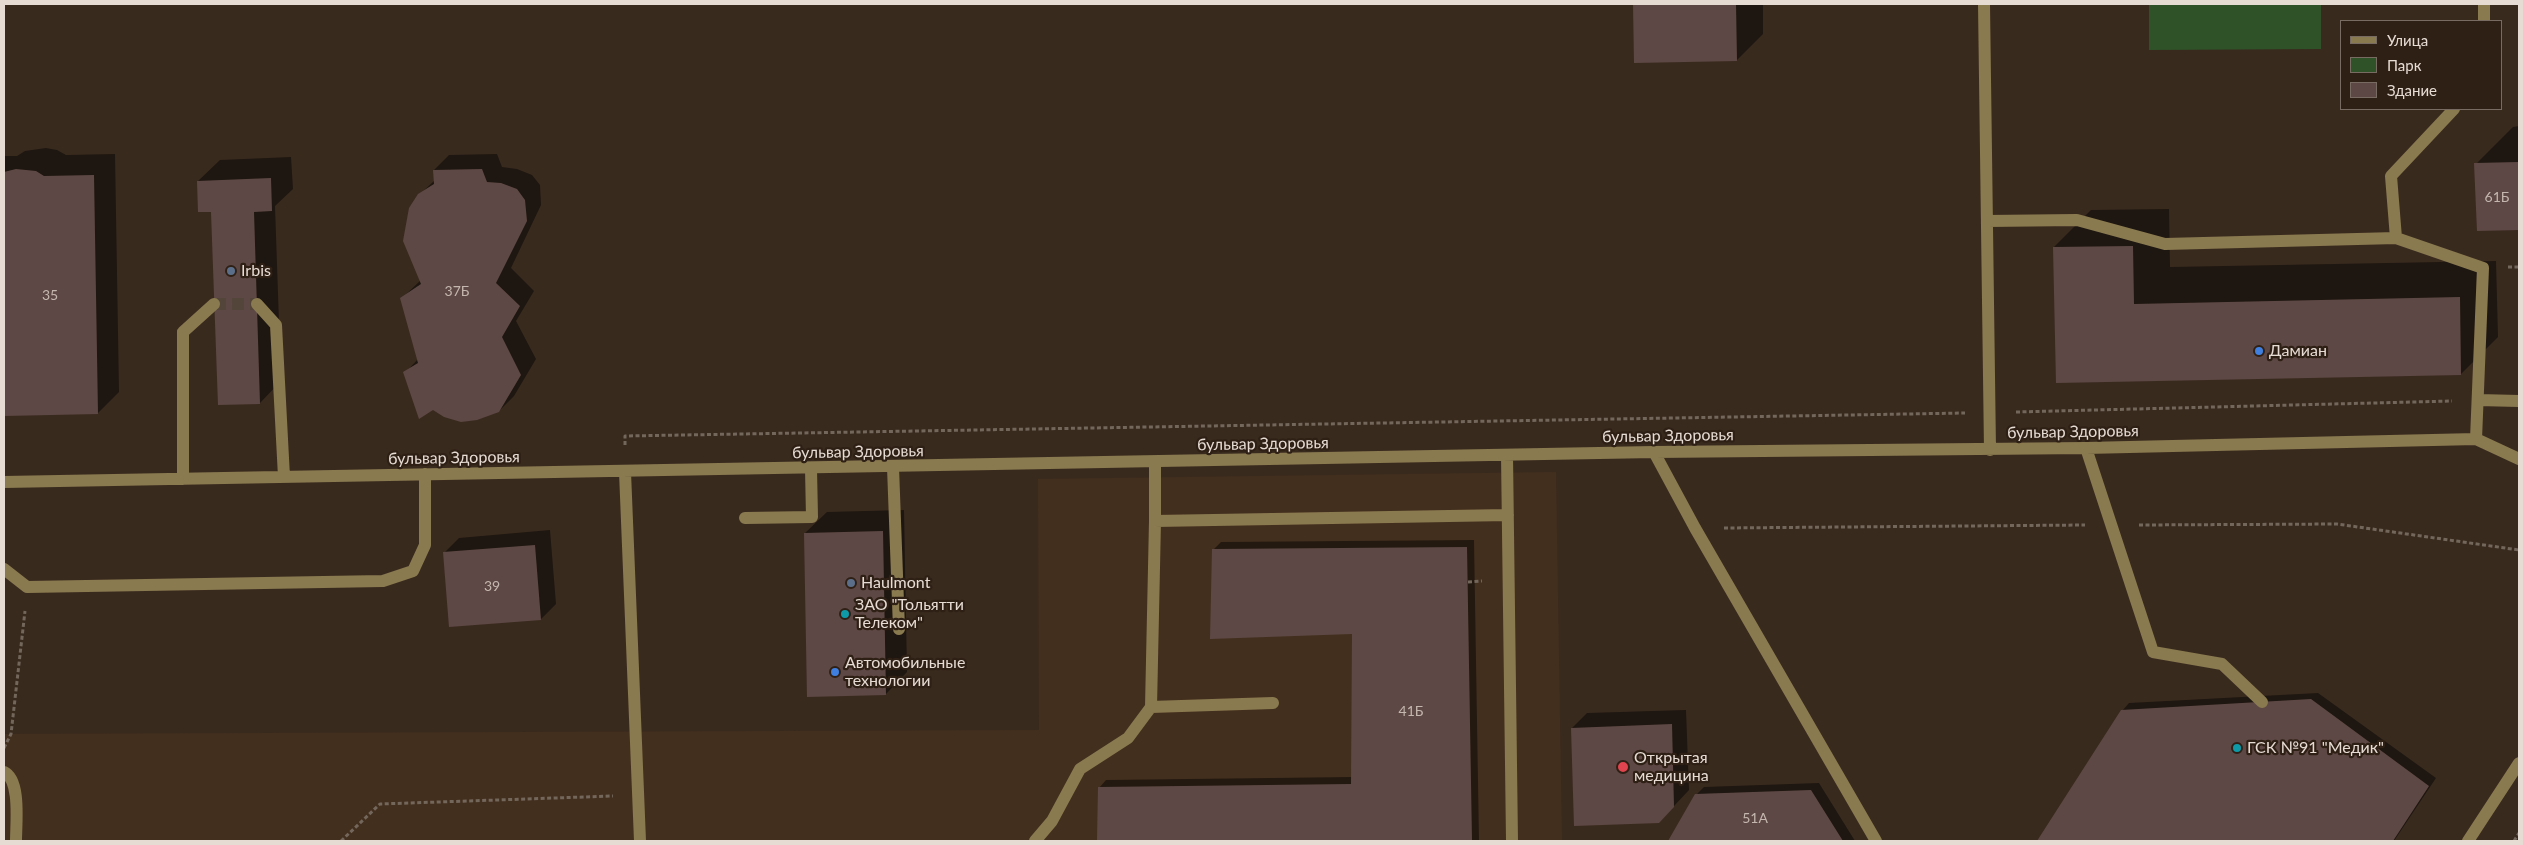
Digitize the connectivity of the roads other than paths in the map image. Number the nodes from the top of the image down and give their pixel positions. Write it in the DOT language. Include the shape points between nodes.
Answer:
graph roads {
  1 [pos="1984,4"];
  2 [pos="2484,4"];
  3 [pos="2484,20"];
  4 [pos="2453,110"];
  5 [pos="1987,221"];
  6 [pos="2396,238"];
  7 [pos="214,304"];
  8 [pos="257,304"];
  9 [pos="2478,400"];
  10 [pos="2519,401"];
  11 [pos="2476,439"];
  12 [pos="2086,448"];
  13 [pos="1990,450"];
  14 [pos="1654,452"];
  15 [pos="1507,455"];
  16 [pos="2519,459"];
  17 [pos="1155,462"];
  18 [pos="893,467"];
  19 [pos="810,469"];
  20 [pos="626,472"];
  21 [pos="425,474"];
  22 [pos="284,477"];
  23 [pos="183,479"];
  24 [pos="4,482"];
  25 [pos="1508,515"];
  26 [pos="745,518"];
  27 [pos="1155,521"];
  28 [pos="4,569"];
  29 [pos="899,629"];
  30 [pos="2262,702"];
  31 [pos="1273,703"];
  32 [pos="1151,707"];
  33 [pos="2519,763"];
  34 [pos="4,772"];
  35 [pos="16,841"];
  36 [pos="640,841"];
  37 [pos="1035,841"];
  38 [pos="1512,841"];
  39 [pos="1876,841"];
  40 [pos="2468,841"];
  1 -- 5 [label="street"];
  2 -- 3 [label="street"];
  4 -- 6 [label="street" via="2391,176"];
  5 -- 6 [label="street" via="2077,220 2165,244"];
  5 -- 13 [label="street"];
  6 -- 9 [label="street" via="2483,268"];
  7 -- 23 [label="street" via="183,332"];
  8 -- 22 [label="street" via="276,325"];
  9 -- 10 [label="street"];
  9 -- 11 [label="street"];
  11 -- 12 [label="street, бульвар Здоровья"];
  11 -- 16 [label="street, бульвар Здоровья"];
  12 -- 13 [label="street, бульвар Здоровья"];
  12 -- 30 [label="street" via="2153,652 2222,664"];
  13 -- 14 [label="street, бульвар Здоровья"];
  14 -- 15 [label="street, бульвар Здоровья"];
  14 -- 39 [label="street"];
  15 -- 17 [label="street, бульвар Здоровья"];
  15 -- 25 [label="street"];
  17 -- 18 [label="street, бульвар Здоровья"];
  17 -- 27 [label="street"];
  18 -- 19 [label="street, бульвар Здоровья"];
  18 -- 29 [label="street"];
  19 -- 20 [label="street, бульвар Здоровья"];
  19 -- 26 [label="street" via="812,517"];
  20 -- 21 [label="street, бульвар Здоровья"];
  20 -- 36 [label="street"];
  21 -- 22 [label="street, бульвар Здоровья"];
  21 -- 28 [label="street" via="425,545 413,571 383,581 27,587"];
  22 -- 23 [label="street, бульвар Здоровья"];
  23 -- 24 [label="street, бульвар Здоровья"];
  25 -- 27 [label="street"];
  25 -- 38 [label="street"];
  27 -- 32 [label="street"];
  31 -- 32 [label="street"];
  32 -- 37 [label="street" via="1128,738 1080,769 1052,821"];
  33 -- 40 [label="street"];
  34 -- 35 [label="street" via="9,774 16,788"];
}
